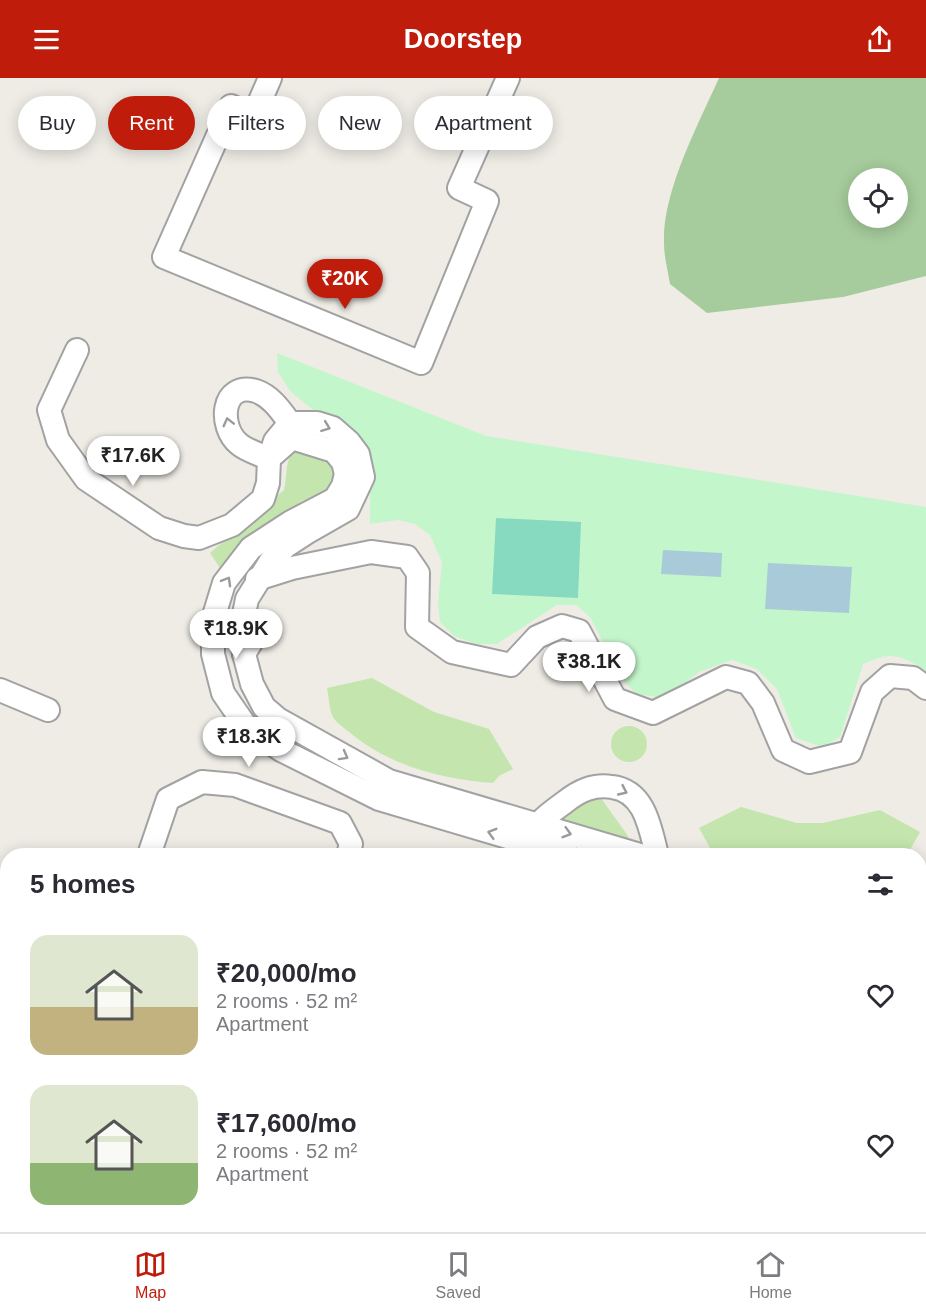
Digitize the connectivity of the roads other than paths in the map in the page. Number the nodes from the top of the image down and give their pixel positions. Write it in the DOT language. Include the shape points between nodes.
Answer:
graph roads {
  1 [pos="270,78"];
  2 [pos="508,78"];
  3 [pos="76,350"];
  4 [pos="290,423"];
  5 [pos="269,459"];
  6 [pos="251,548"];
  7 [pos="263,571"];
  8 [pos="265,625"];
  9 [pos="242,629"];
  10 [pos="213,632"];
  11 [pos="244,654"];
  12 [pos="926,688"];
  13 [pos="0,690"];
  14 [pos="48,710"];
  15 [pos="294,728"];
  16 [pos="281,750"];
  17 [pos="533,834"];
  18 [pos="151,848"];
  19 [pos="350,848"];
  20 [pos="556,848"];
  21 [pos="604,848"];
  22 [pos="655,848"];
  1 -- 2 [label="street" via="254,117 231,106 164,257 421,363 487,201 459,188"];
  3 -- 5 [label="street" via="49,410 58,440 86,479 153,525 199,538 232,525 263,499"];
  4 -- 5 [label="street" via="275,441"];
  5 -- 4 [label="street, one-way" via="239,444 227,428 225,408 231,396 256,391"];
  4 -- 7 [label="street, one-way" via="317,423 333,428 358,454 363,477 348,509 286,546"];
  5 -- 6 [label="street" via="292,438 334,451 343,462 344,486 334,499"];
  6 -- 7 [label="street"];
  10 -- 6 [label="street, one-way" via="224,583"];
  7 -- 9 [label="street" via="247,599"];
  7 -- 12 [label="street" via="371,552 407,557 418,573 417,627 452,651 511,665 537,637 562,626 579,631 615,699 653,713 726,676 748,683 764,703 783,750 810,762 850,752 872,692 890,676 913,678"];
  8 -- 11 [label="street"];
  9 -- 10 [label="street"];
  9 -- 11 [label="street"];
  10 -- 16 [label="street" via="213,654 223,693 245,725"];
  11 -- 15 [label="street" via="252,684 264,707"];
  13 -- 14 [label="street"];
  15 -- 16 [label="street"];
  15 -- 17 [label="street, one-way" via="389,781"];
  17 -- 16 [label="street, one-way" via="379,799"];
  17 -- 20 [label="street"];
  17 -- 21 [label="street, one-way"];
  17 -- 22 [label="street, one-way" via="580,791 601,785 623,788 637,799"];
  18 -- 19 [label="street" via="168,799 202,782 235,784 340,823"];
}
